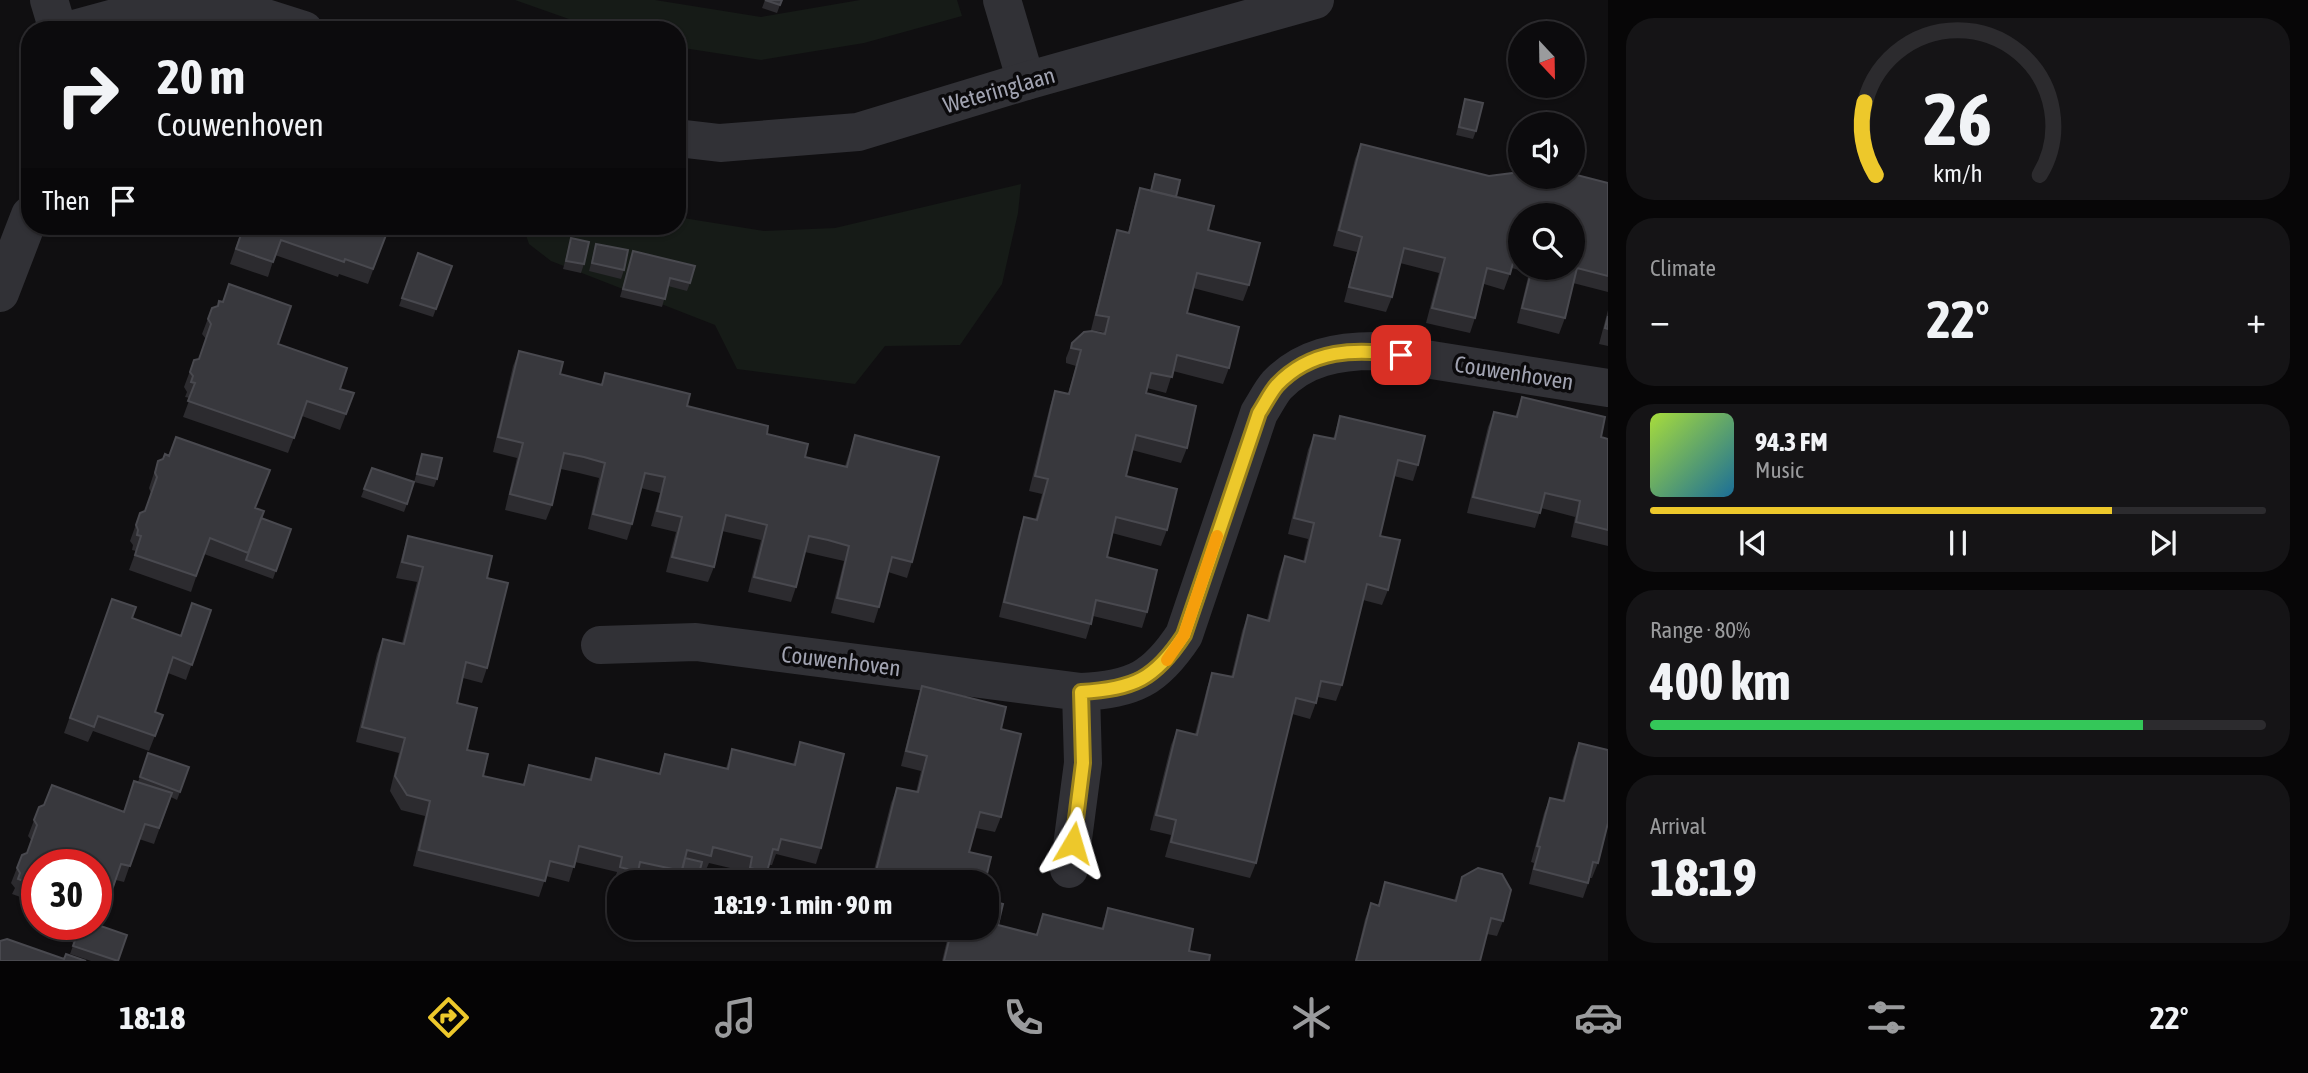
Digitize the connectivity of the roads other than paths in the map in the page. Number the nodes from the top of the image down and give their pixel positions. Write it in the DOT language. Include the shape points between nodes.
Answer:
graph roads {
  1 [pos="49,0"];
  2 [pos="1003,0"];
  3 [pos="1315,0"];
  4 [pos="55,21"];
  5 [pos="103,21"];
  6 [pos="275,21"];
  7 [pos="1027,81"];
  8 [pos="686,139"];
  9 [pos="22,235"];
  10 [pos="0,293"];
  11 [pos="1608,388"];
  12 [pos="600,645"];
  13 [pos="1081,692"];
  14 [pos="1069,869"];
  1 -- 4 [label="street"];
  2 -- 7 [label="street"];
  3 -- 7 [label="street, Weteringlaan"];
  5 -- 6 [label="street" via="155,7 250,13"];
  7 -- 8 [label="street, Weteringlaan" via="858,132 720,143"];
  9 -- 10 [label="street"];
  11 -- 13 [label="street, Couwenhoven" via="1375,351 1319,357 1277,385 1259,413 1184,635 1167,660 1142,680 1114,690"];
  12 -- 13 [label="street, Couwenhoven" via="696,642"];
  13 -- 14 [label="street" via="1083,763"];
}
